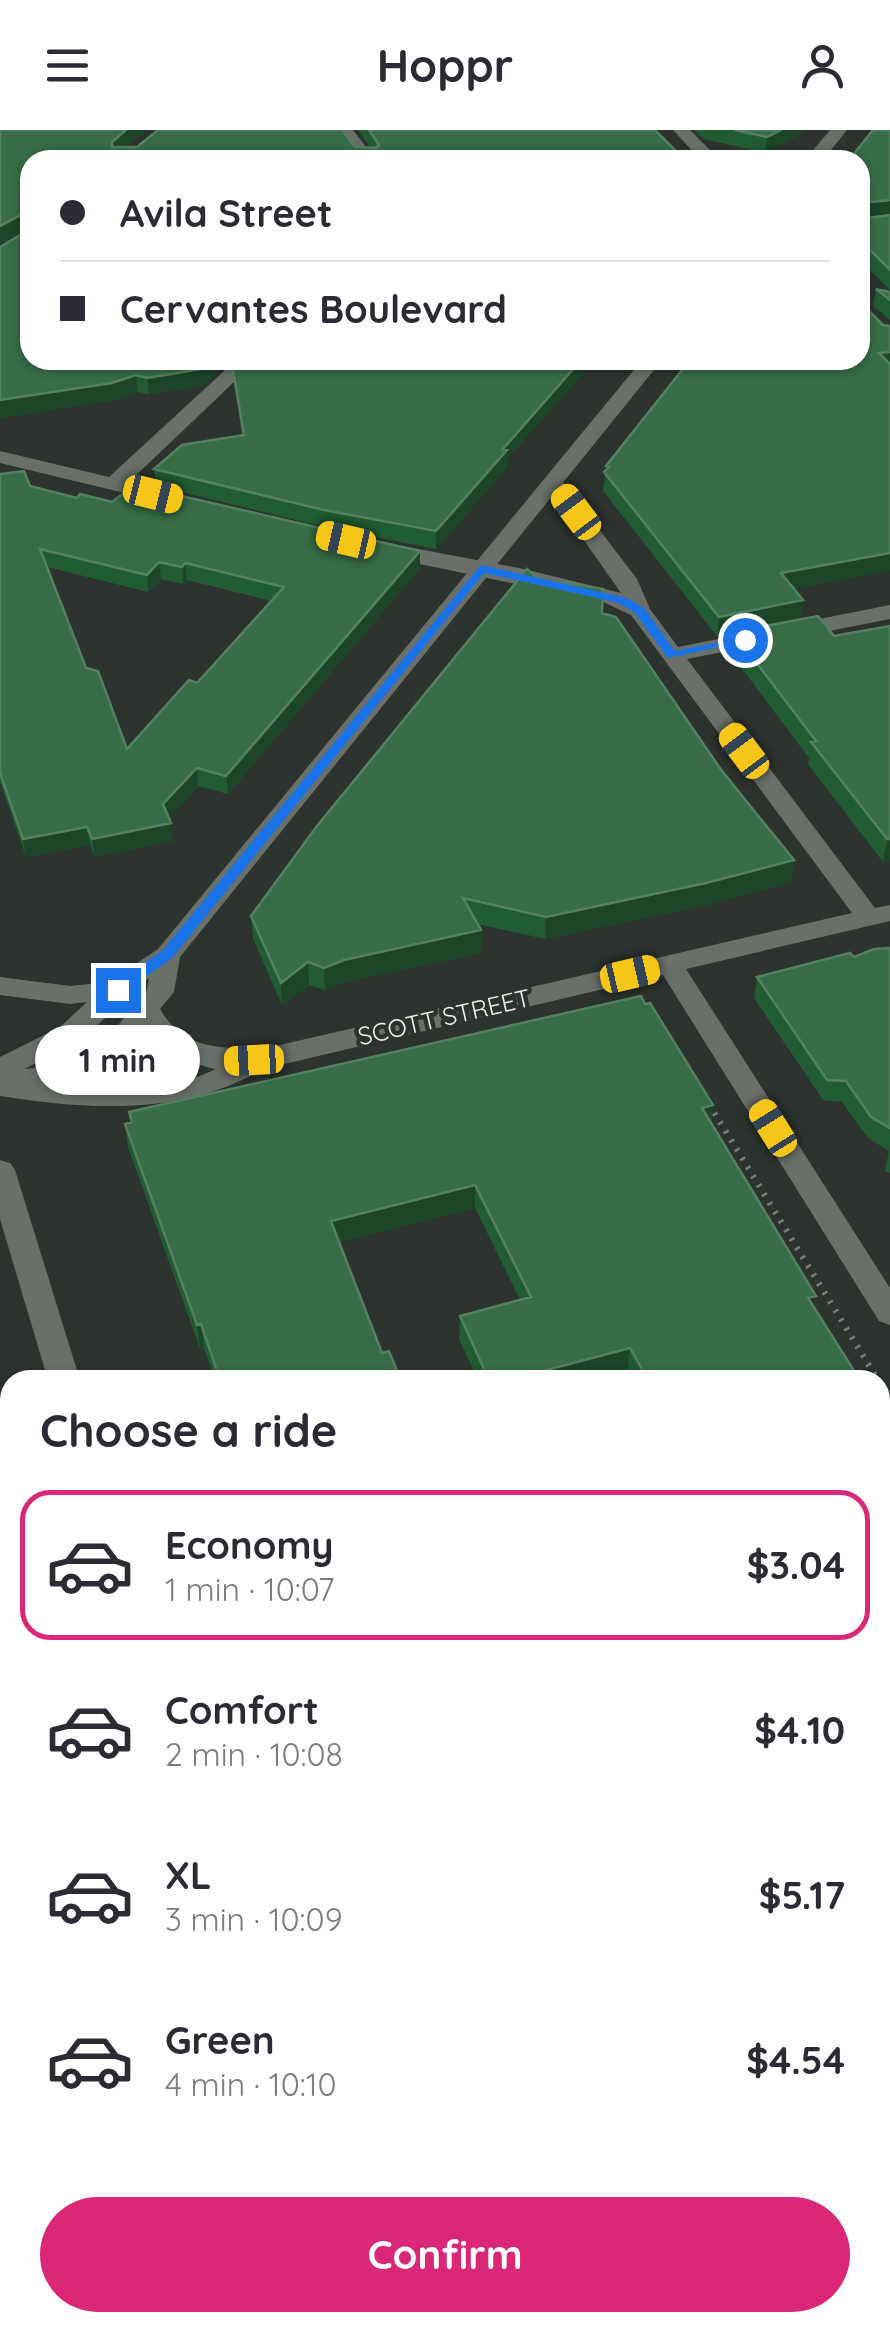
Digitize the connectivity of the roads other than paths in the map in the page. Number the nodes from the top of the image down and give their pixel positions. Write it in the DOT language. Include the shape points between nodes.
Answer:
graph roads {
  1 [pos="681,130"];
  2 [pos="839,130"];
  3 [pos="702,150"];
  4 [pos="822,150"];
  5 [pos="236,370"];
  6 [pos="644,370"];
  7 [pos="0,457"];
  8 [pos="553,482"];
  9 [pos="114,484"];
  10 [pos="191,503"];
  11 [pos="365,545"];
  12 [pos="481,569"];
  13 [pos="639,610"];
  14 [pos="890,612"];
  15 [pos="672,655"];
  16 [pos="880,916"];
  17 [pos="167,955"];
  18 [pos="670,964"];
  19 [pos="0,986"];
  20 [pos="118,990"];
  21 [pos="147,1010"];
  22 [pos="254,1060"];
  23 [pos="0,1069"];
  24 [pos="0,1083"];
  25 [pos="0,1170"];
  26 [pos="890,1313"];
  27 [pos="61,1370"];
  1 -- 3 [label="street"];
  2 -- 4 [label="street"];
  5 -- 9 [label="street"];
  6 -- 8 [label="street"];
  7 -- 9 [label="street"];
  8 -- 12 [label="street"];
  8 -- 13 [label="street" via="629,584"];
  9 -- 10 [label="street"];
  11 -- 12 [label="street"];
  12 -- 13 [label="street" via="612,597"];
  12 -- 17 [label="street"];
  13 -- 15 [label="street"];
  14 -- 15 [label="street"];
  15 -- 16 [label="street"];
  16 -- 18 [label="street, SCOTT STREET"];
  17 -- 20 [label="street"];
  17 -- 21 [label="street" via="160,992"];
  18 -- 22 [label="street, SCOTT STREET"];
  18 -- 26 [label="street"];
  19 -- 20 [label="street" via="70,995"];
  20 -- 23 [label="street" via="70,1034"];
  21 -- 22 [label="street" via="168,1036 198,1054"];
  21 -- 24 [label="street" via="88,1068"];
  22 -- 24 [label="street, SCOTT STREET" via="217,1082 123,1096"];
  25 -- 27 [label="street"];
}
